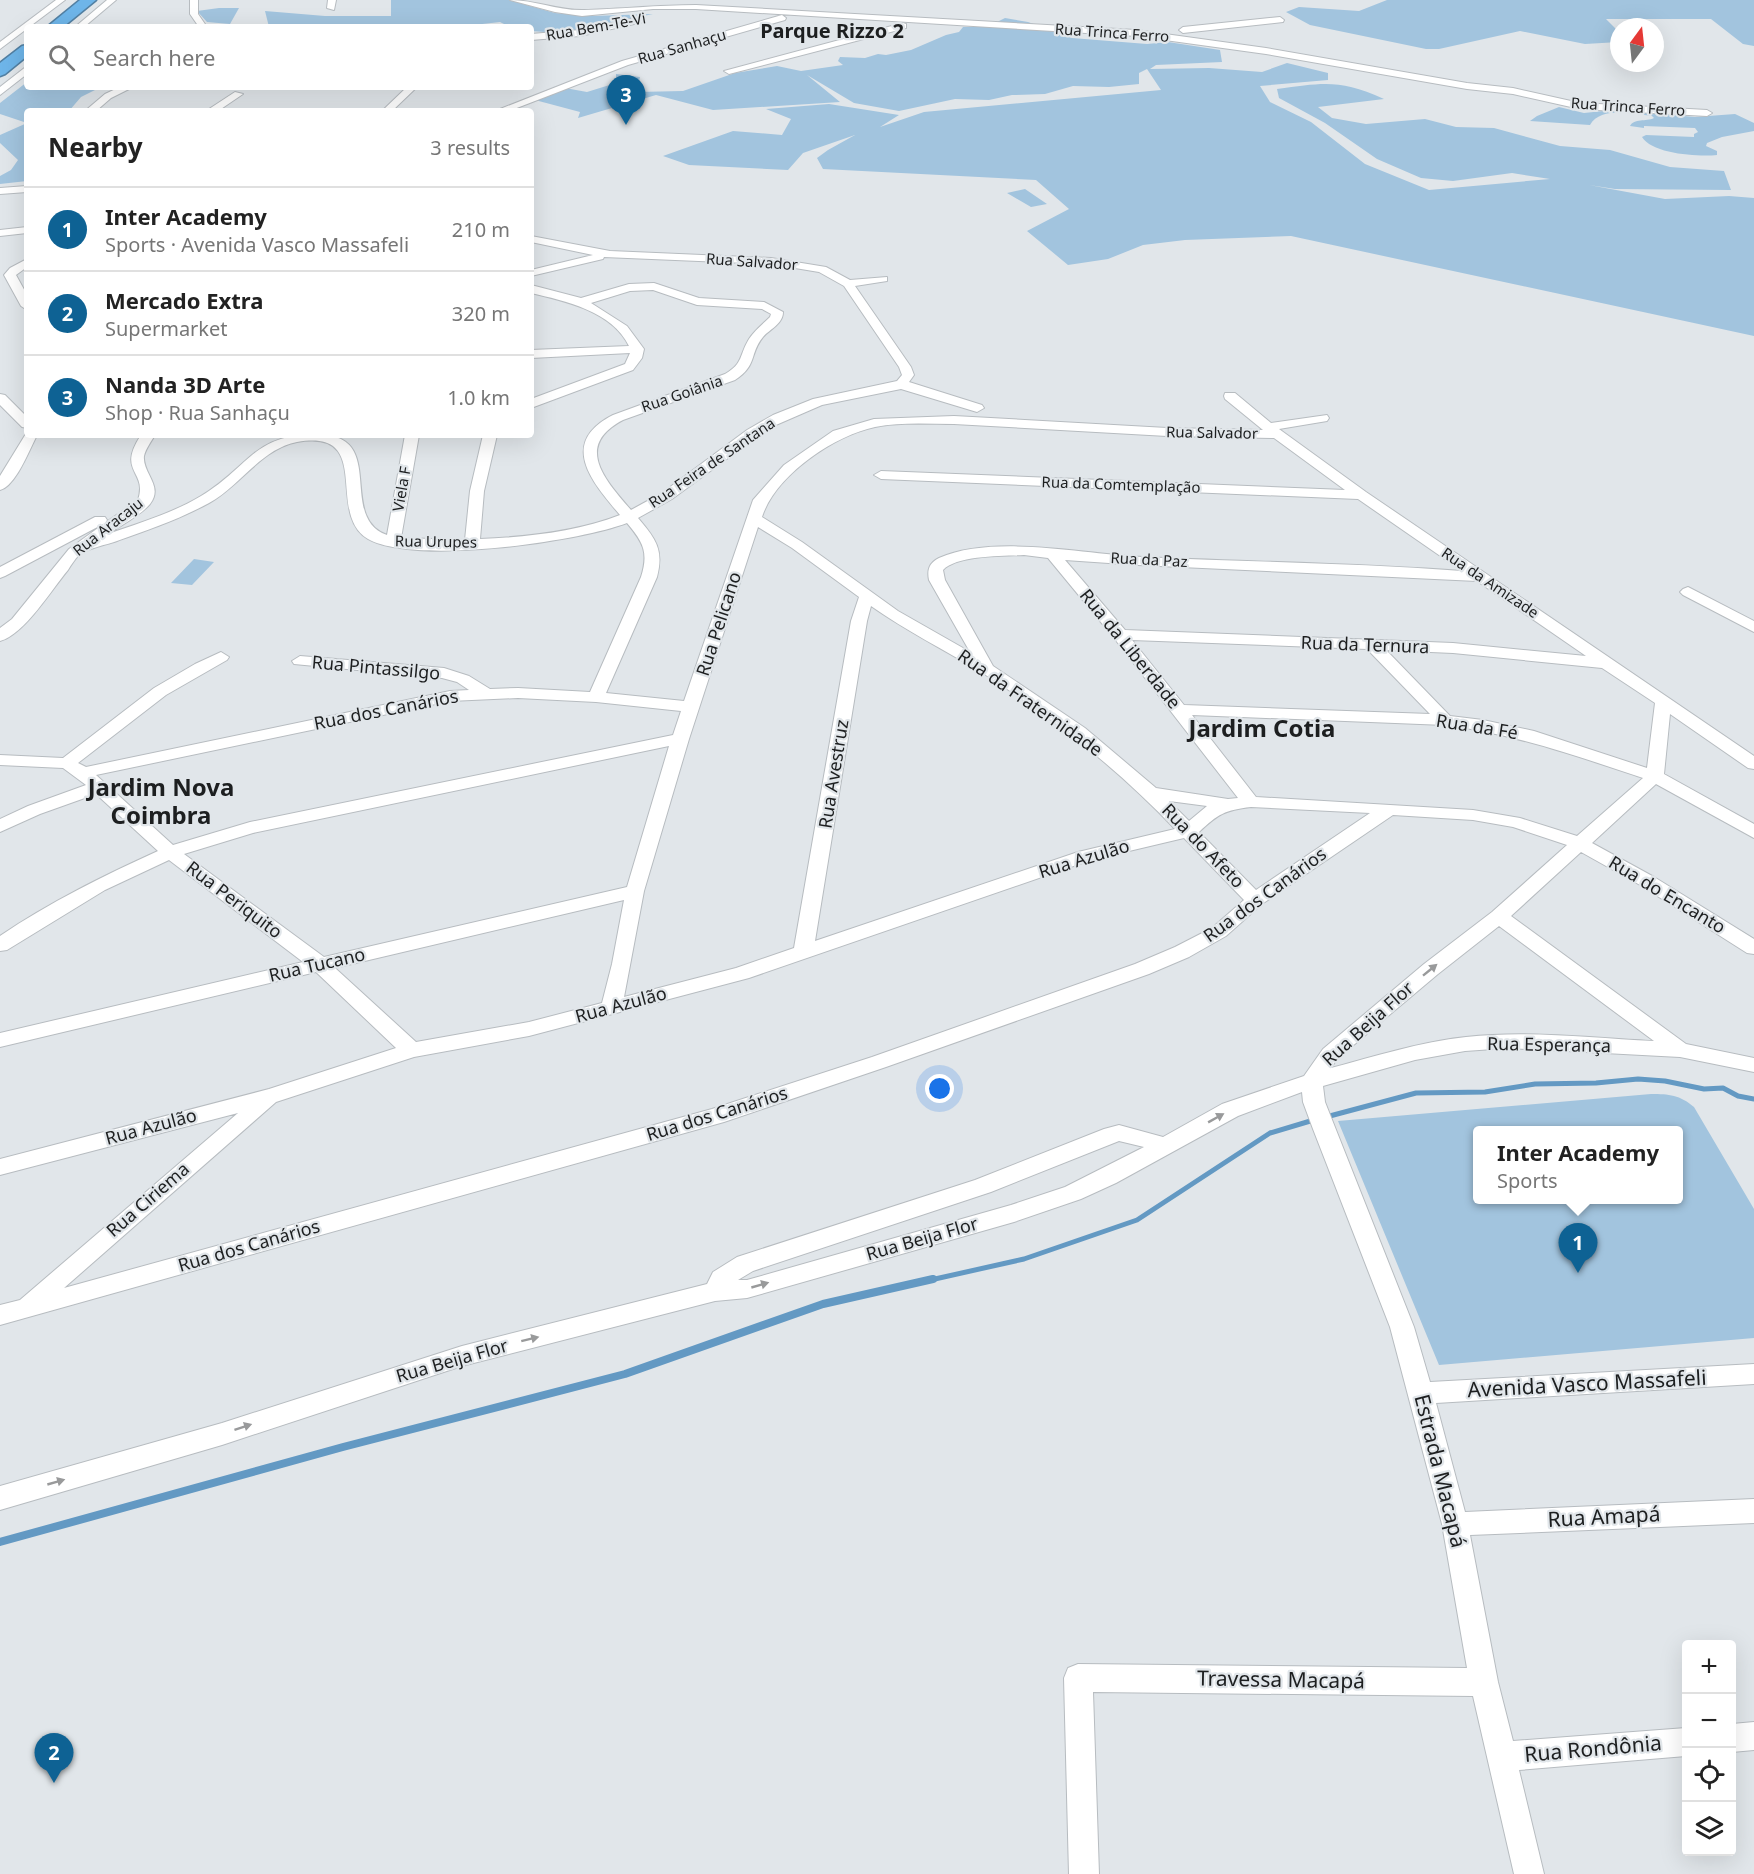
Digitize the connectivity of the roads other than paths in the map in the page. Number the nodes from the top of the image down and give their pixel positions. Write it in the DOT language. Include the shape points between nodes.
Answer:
graph roads {
  1 [pos="61,0"];
  2 [pos="112,0"];
  3 [pos="194,0"];
  4 [pos="514,0"];
  5 [pos="83,3"];
  6 [pos="822,3"];
  7 [pos="696,7"];
  8 [pos="798,14"];
  9 [pos="813,15"];
  10 [pos="1280,20"];
  11 [pos="920,22"];
  12 [pos="29,24"];
  13 [pos="58,24"];
  14 [pos="83,24"];
  15 [pos="200,24"];
  16 [pos="24,28"];
  17 [pos="1136,33"];
  18 [pos="534,37"];
  19 [pos="0,46"];
  20 [pos="24,52"];
  21 [pos="0,72"];
  22 [pos="24,72"];
  23 [pos="729,72"];
  24 [pos="121,90"];
  25 [pos="409,90"];
  26 [pos="0,92"];
  27 [pos="238,94"];
  28 [pos="94,108"];
  29 [pos="216,108"];
  30 [pos="390,108"];
  31 [pos="508,108"];
  32 [pos="1707,113"];
  33 [pos="24,189"];
  34 [pos="0,191"];
  35 [pos="24,230"];
  36 [pos="0,233"];
  37 [pos="534,240"];
  38 [pos="610,254"];
  39 [pos="24,264"];
  40 [pos="534,272"];
  41 [pos="883,279"];
  42 [pos="848,284"];
  43 [pos="534,290"];
  44 [pos="24,301"];
  45 [pos="580,302"];
  46 [pos="638,349"];
  47 [pos="534,354"];
  48 [pos="902,385"];
  49 [pos="1230,396"];
  50 [pos="0,398"];
  51 [pos="534,404"];
  52 [pos="977,408"];
  53 [pos="1322,418"];
  54 [pos="24,421"];
  55 [pos="1002,422"];
  56 [pos="1273,431"];
  57 [pos="28,438"];
  58 [pos="146,438"];
  59 [pos="294,438"];
  60 [pos="327,438"];
  61 [pos="411,438"];
  62 [pos="489,438"];
  63 [pos="880,475"];
  64 [pos="0,486"];
  65 [pos="1361,495"];
  66 [pos="144,502"];
  67 [pos="628,517"];
  68 [pos="754,518"];
  69 [pos="393,542"];
  70 [pos="472,543"];
  71 [pos="74,552"];
  72 [pos="1053,555"];
  73 [pos="0,573"];
  74 [pos="1480,577"];
  75 [pos="1689,592"];
  76 [pos="867,596"];
  77 [pos="892,614"];
  78 [pos="1754,616"];
  79 [pos="1734,617"];
  80 [pos="859,621"];
  81 [pos="1754,627"];
  82 [pos="1120,635"];
  83 [pos="0,636"];
  84 [pos="1373,646"];
  85 [pos="221,657"];
  86 [pos="300,661"];
  87 [pos="1610,664"];
  88 [pos="987,669"];
  89 [pos="484,693"];
  90 [pos="596,696"];
  91 [pos="1663,702"];
  92 [pos="692,707"];
  93 [pos="1180,710"];
  94 [pos="1445,720"];
  95 [pos="680,739"];
  96 [pos="0,760"];
  97 [pos="1754,764"];
  98 [pos="75,768"];
  99 [pos="1655,776"];
  100 [pos="99,787"];
  101 [pos="1151,793"];
  102 [pos="1251,802"];
  103 [pos="1228,804"];
  104 [pos="1389,809"];
  105 [pos="0,826"];
  106 [pos="1189,831"];
  107 [pos="1754,832"];
  108 [pos="1580,844"];
  109 [pos="170,852"];
  110 [pos="635,891"];
  111 [pos="1255,900"];
  112 [pos="1499,916"];
  113 [pos="0,945"];
  114 [pos="1754,948"];
  115 [pos="803,952"];
  116 [pos="319,964"];
  117 [pos="611,1007"];
  118 [pos="0,1040"];
  119 [pos="412,1050"];
  120 [pos="1680,1050"];
  121 [pos="1754,1065"];
  122 [pos="1313,1091"];
  123 [pos="272,1096"];
  124 [pos="1165,1146"];
  125 [pos="0,1167"];
  126 [pos="715,1291"];
  127 [pos="26,1307"];
  128 [pos="0,1315"];
  129 [pos="1754,1374"];
  130 [pos="1421,1393"];
  131 [pos="0,1498"];
  132 [pos="1754,1510"];
  133 [pos="1455,1524"];
  134 [pos="1484,1682"];
  135 [pos="1754,1736"];
  136 [pos="1736,1738"];
  137 [pos="1682,1742"];
  138 [pos="1500,1757"];
  139 [pos="1084,1874"];
  140 [pos="1529,1874"];
  1 -- 12 [label="street"];
  2 -- 14 [label="street"];
  3 -- 15 [label="street" via="194,14"];
  4 -- 7 [label="street, Rua Trinca Ferro" via="582,13"];
  5 -- 13 [label="highway"];
  6 -- 9 [label="street"];
  7 -- 8 [label="street, Rua Trinca Ferro"];
  7 -- 18 [label="street, Rua Bem-Te-Vi" via="580,33"];
  8 -- 9 [label="street, Rua Trinca Ferro"];
  8 -- 31 [label="street, Rua Sanhaçu" via="625,63"];
  9 -- 11 [label="street, Rua Trinca Ferro"];
  10 -- 17 [label="street"];
  11 -- 17 [label="street, Rua Trinca Ferro"];
  11 -- 23 [label="street"];
  16 -- 19 [label="street"];
  17 -- 32 [label="street, Rua Trinca Ferro" via="1513,91 1580,106"];
  20 -- 21 [label="highway"];
  22 -- 26 [label="street"];
  24 -- 28 [label="street"];
  25 -- 30 [label="street"];
  27 -- 29 [label="street"];
  33 -- 34 [label="street"];
  35 -- 36 [label="street"];
  37 -- 38 [label="street, Rua Salvador"];
  38 -- 40 [label="street"];
  38 -- 42 [label="street, Rua Salvador" via="787,262 822,269"];
  39 -- 44 [label="street" via="10,275"];
  41 -- 42 [label="street"];
  42 -- 48 [label="street, Rua Salvador" via="905,367 908,375"];
  43 -- 45 [label="street"];
  45 -- 46 [label="street" via="627,332"];
  45 -- 67 [label="street, Rua Goiânia" via="642,286 665,289 697,302 764,306 777,312 777,317 753,343 741,371 625,414 605,424 592,437 588,450 594,473"];
  46 -- 47 [label="street"];
  46 -- 51 [label="street" via="636,361 629,367"];
  48 -- 52 [label="street"];
  48 -- 67 [label="street, Rua Feira de Santana" via="801,406 753,432 662,499"];
  49 -- 56 [label="street, Rua da Amizade"];
  50 -- 54 [label="street"];
  53 -- 56 [label="street, Rua Salvador"];
  55 -- 56 [label="street, Rua Salvador" via="1167,432"];
  55 -- 68 [label="street, Rua Pelicano" via="900,421 874,423 838,434 774,482 760,500"];
  56 -- 65 [label="street, Rua da Amizade"];
  57 -- 64 [label="street"];
  58 -- 66 [label="street, Rua Aracaju" via="137,449 136,462 148,485"];
  59 -- 71 [label="street, Rua Urupes" via="260,452 220,489 193,507"];
  60 -- 69 [label="street, Rua Urupes" via="344,444 350,454 359,521 372,534"];
  61 -- 69 [label="street, Viela F"];
  62 -- 70 [label="street" via="477,491"];
  63 -- 65 [label="street, Rua da Comtemplação"];
  65 -- 74 [label="street, Rua da Amizade"];
  66 -- 71 [label="street, Rua Aracaju"];
  66 -- 73 [label="street"];
  67 -- 70 [label="street, Rua Urupes" via="545,537"];
  67 -- 90 [label="street" via="654,559"];
  68 -- 76 [label="street, Rua da Fraternidade" via="797,544"];
  68 -- 92 [label="street, Rua Pelicano"];
  69 -- 70 [label="street, Rua Urupes"];
  71 -- 83 [label="street, Rua Aracaju" via="18,622"];
  72 -- 74 [label="street, Rua da Paz"];
  72 -- 82 [label="street, Rua da Liberdade"];
  72 -- 88 [label="street, Rua da Paz" via="1006,552 938,564 937,580"];
  74 -- 87 [label="street, Rua da Amizade"];
  75 -- 79 [label="street"];
  76 -- 77 [label="street, Rua da Fraternidade"];
  76 -- 80 [label="street, Rua Avestruz"];
  77 -- 80 [label="street" via="881,613"];
  77 -- 88 [label="street, Rua da Fraternidade"];
  78 -- 79 [label="street"];
  79 -- 81 [label="street"];
  80 -- 115 [label="street, Rua Avestruz"];
  82 -- 84 [label="street, Rua da Ternura"];
  82 -- 93 [label="street, Rua da Liberdade"];
  84 -- 87 [label="street, Rua da Ternura" via="1453,648"];
  84 -- 94 [label="street"];
  85 -- 98 [label="street" via="137,710"];
  86 -- 89 [label="street, Rua Pintassilgo" via="444,674 463,678"];
  87 -- 91 [label="street, Rua da Amizade"];
  88 -- 101 [label="street, Rua da Fraternidade" via="1079,732"];
  89 -- 90 [label="street, Rua dos Canários"];
  89 -- 98 [label="street, Rua dos Canários" via="409,703"];
  90 -- 92 [label="street, Rua dos Canários"];
  91 -- 97 [label="street, Rua da Amizade"];
  91 -- 99 [label="street"];
  92 -- 95 [label="street, Rua Pelicano"];
  93 -- 94 [label="street, Rua da Fé"];
  93 -- 102 [label="street, Rua da Liberdade"];
  94 -- 99 [label="street, Rua da Fé" via="1528,735"];
  95 -- 109 [label="street" via="250,828"];
  95 -- 110 [label="street, Rua Pelicano"];
  96 -- 98 [label="street, Rua dos Canários"];
  98 -- 100 [label="street, Rua Periquito"];
  99 -- 107 [label="street, Rua da Fé"];
  99 -- 108 [label="street, Rua Beija Flor"];
  100 -- 105 [label="street"];
  100 -- 109 [label="street, Rua Periquito"];
  101 -- 103 [label="street"];
  101 -- 106 [label="street, Rua do Afeto"];
  102 -- 103 [label="street"];
  102 -- 104 [label="street"];
  103 -- 106 [label="street, Rua Azulão"];
  104 -- 108 [label="street" via="1514,822"];
  104 -- 111 [label="street, Rua dos Canários"];
  106 -- 111 [label="street, Rua do Afeto"];
  106 -- 115 [label="street, Rua Azulão" via="1085,856"];
  108 -- 112 [label="street, Rua Beija Flor"];
  108 -- 114 [label="street, Rua do Encanto"];
  109 -- 113 [label="street" via="98,886"];
  109 -- 116 [label="street, Rua Periquito"];
  110 -- 116 [label="street, Rua Tucano"];
  110 -- 117 [label="street, Rua Pelicano"];
  111 -- 127 [label="street, Rua dos Canários" via="1219,932 1182,952 868,1066 633,1140"];
  112 -- 120 [label="street"];
  122 -- 112 [label="street, Rua Beija Flor, one-way" via="1330,1054"];
  115 -- 117 [label="street, Rua Azulão" via="742,974"];
  116 -- 118 [label="street, Rua Tucano"];
  116 -- 119 [label="street, Rua Periquito"];
  117 -- 119 [label="street, Rua Azulão" via="529,1029"];
  119 -- 123 [label="street, Rua Azulão"];
  120 -- 121 [label="street, Rua Esperança"];
  120 -- 122 [label="street, Rua Esperança" via="1508,1041 1465,1044 1415,1053"];
  124 -- 122 [label="street, Rua Beija Flor, one-way" via="1230,1110"];
  122 -- 130 [label="street, Estrada Macapá" via="1323,1129 1402,1327"];
  123 -- 125 [label="street, Rua Azulão"];
  123 -- 127 [label="street, Rua Ciriema"];
  126 -- 124 [label="street, Rua Beija Flor, one-way" via="747,1289 1014,1214 1073,1193"];
  124 -- 126 [label="street" via="1119,1133 1104,1137 983,1186 745,1264 721,1279"];
  131 -- 126 [label="street, Rua Beija Flor, one-way" via="222,1434 462,1356"];
  127 -- 128 [label="street, Rua dos Canários"];
  129 -- 130 [label="street, Avenida Vasco Massafeli"];
  130 -- 133 [label="street, Estrada Macapá"];
  132 -- 133 [label="street, Rua Amapá"];
  133 -- 134 [label="street, Estrada Macapá"];
  134 -- 138 [label="street, Estrada Macapá"];
  134 -- 139 [label="street, Travessa Macapá" via="1078,1678"];
  135 -- 136 [label="street"];
  137 -- 138 [label="street, Rua Rondônia"];
  138 -- 140 [label="street, Estrada Macapá"];
}
